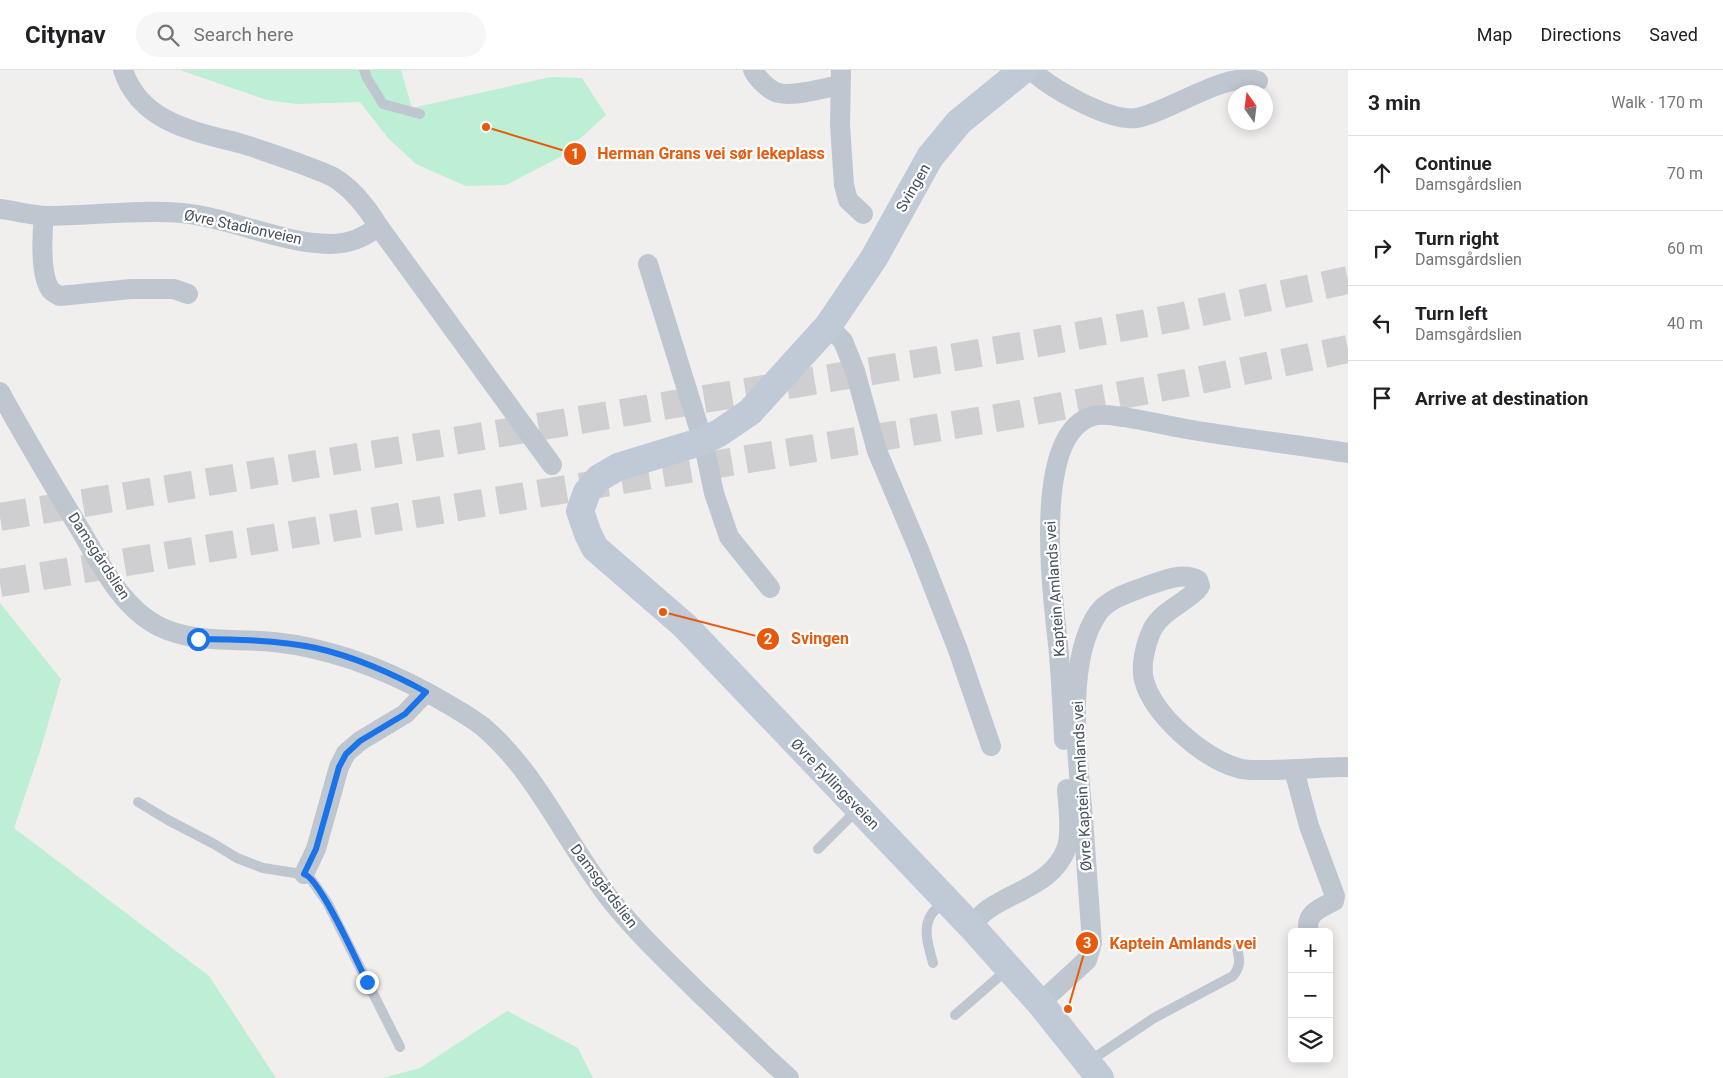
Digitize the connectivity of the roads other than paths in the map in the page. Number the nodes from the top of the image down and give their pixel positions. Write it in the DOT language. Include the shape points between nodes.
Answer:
graph roads {
  1 [pos="123,70"];
  2 [pos="364,70"];
  3 [pos="754,70"];
  4 [pos="1023,70"];
  5 [pos="1031,70"];
  6 [pos="841,77"];
  7 [pos="1258,80"];
  8 [pos="420,114"];
  9 [pos="0,209"];
  10 [pos="863,214"];
  11 [pos="44,216"];
  12 [pos="380,227"];
  13 [pos="648,264"];
  14 [pos="188,294"];
  15 [pos="828,326"];
  16 [pos="0,392"];
  17 [pos="702,441"];
  18 [pos="1348,453"];
  19 [pos="552,465"];
  20 [pos="586,492"];
  21 [pos="770,588"];
  22 [pos="426,692"];
  23 [pos="991,746"];
  24 [pos="1348,767"];
  25 [pos="1294,770"];
  26 [pos="138,802"];
  27 [pos="858,808"];
  28 [pos="818,849"];
  29 [pos="304,874"];
  30 [pos="946,900"];
  31 [pos="971,926"];
  32 [pos="1308,928"];
  33 [pos="1237,948"];
  34 [pos="933,963"];
  35 [pos="1009,968"];
  36 [pos="1040,1004"];
  37 [pos="955,1015"];
  38 [pos="400,1046"];
  39 [pos="1094,1070"];
  40 [pos="790,1078"];
  1 -- 12 [label="street" via="135,95 163,119 212,137 275,154 333,177 349,189"];
  2 -- 8 [label="lane" via="383,104"];
  3 -- 6 [label="street" via="771,90 790,94"];
  4 -- 15 [label="main road, Svingen" via="959,122 930,157 874,258"];
  5 -- 7 [label="street" via="1070,98 1119,117 1130,118 1150,114 1223,79 1244,76"];
  6 -- 10 [label="street" via="844,185 848,200"];
  9 -- 11 [label="street, Øvre Stadionveien"];
  11 -- 12 [label="street, Øvre Stadionveien" via="145,210 184,213 288,238 331,244 356,240"];
  11 -- 14 [label="street" via="45,276 54,294 131,289 174,289"];
  12 -- 19 [label="street"];
  13 -- 17 [label="street"];
  15 -- 17 [label="main road, Svingen" via="750,412 719,434"];
  15 -- 23 [label="street" via="846,348 877,450 958,650"];
  16 -- 22 [label="street, Damsgårdslien" via="113,583 135,609 160,627 198,639 313,647 405,680"];
  17 -- 20 [label="main road, Svingen" via="618,467 599,478"];
  17 -- 21 [label="street" via="714,493 729,537"];
  18 -- 31 [label="street, Kaptein Amlands vei" via="1105,415 1082,421 1067,437 1056,466 1050,514 1050,558 1061,674 1069,818 1067,846 1057,867 1034,886 987,910"];
  20 -- 27 [label="main road, Øvre Fyllingsveien" via="580,511 595,548 685,626"];
  22 -- 29 [label="street" via="405,714 360,741 346,754 339,767 316,849"];
  22 -- 40 [label="street, Damsgårdslien" via="480,725 509,751 610,900 650,945"];
  24 -- 25 [label="street, Øvre Kaptein Amlands vei"];
  25 -- 32 [label="street" via="1309,826 1335,896 1334,901 1309,917"];
  25 -- 36 [label="street, Øvre Kaptein Amlands vei" via="1240,769 1218,761 1196,747 1174,726 1147,688 1143,665 1152,629 1158,620 1196,592 1200,586 1198,580 1180,577 1164,581 1106,604 1090,627 1083,646 1076,701 1092,943 1087,960"];
  26 -- 29 [label="lane" via="237,858 263,868"];
  27 -- 28 [label="lane"];
  27 -- 30 [label="main road, Øvre Fyllingsveien"];
  29 -- 38 [label="lane" via="327,902"];
  30 -- 31 [label="main road, Øvre Fyllingsveien"];
  30 -- 34 [label="lane" via="930,916 927,926"];
  31 -- 35 [label="main road, Øvre Fyllingsveien"];
  33 -- 39 [label="lane" via="1239,969 1233,976 1154,1018"];
  35 -- 36 [label="main road, Øvre Fyllingsveien"];
  35 -- 37 [label="lane"];
  36 -- 39 [label="main road, Øvre Fyllingsveien"];
}
